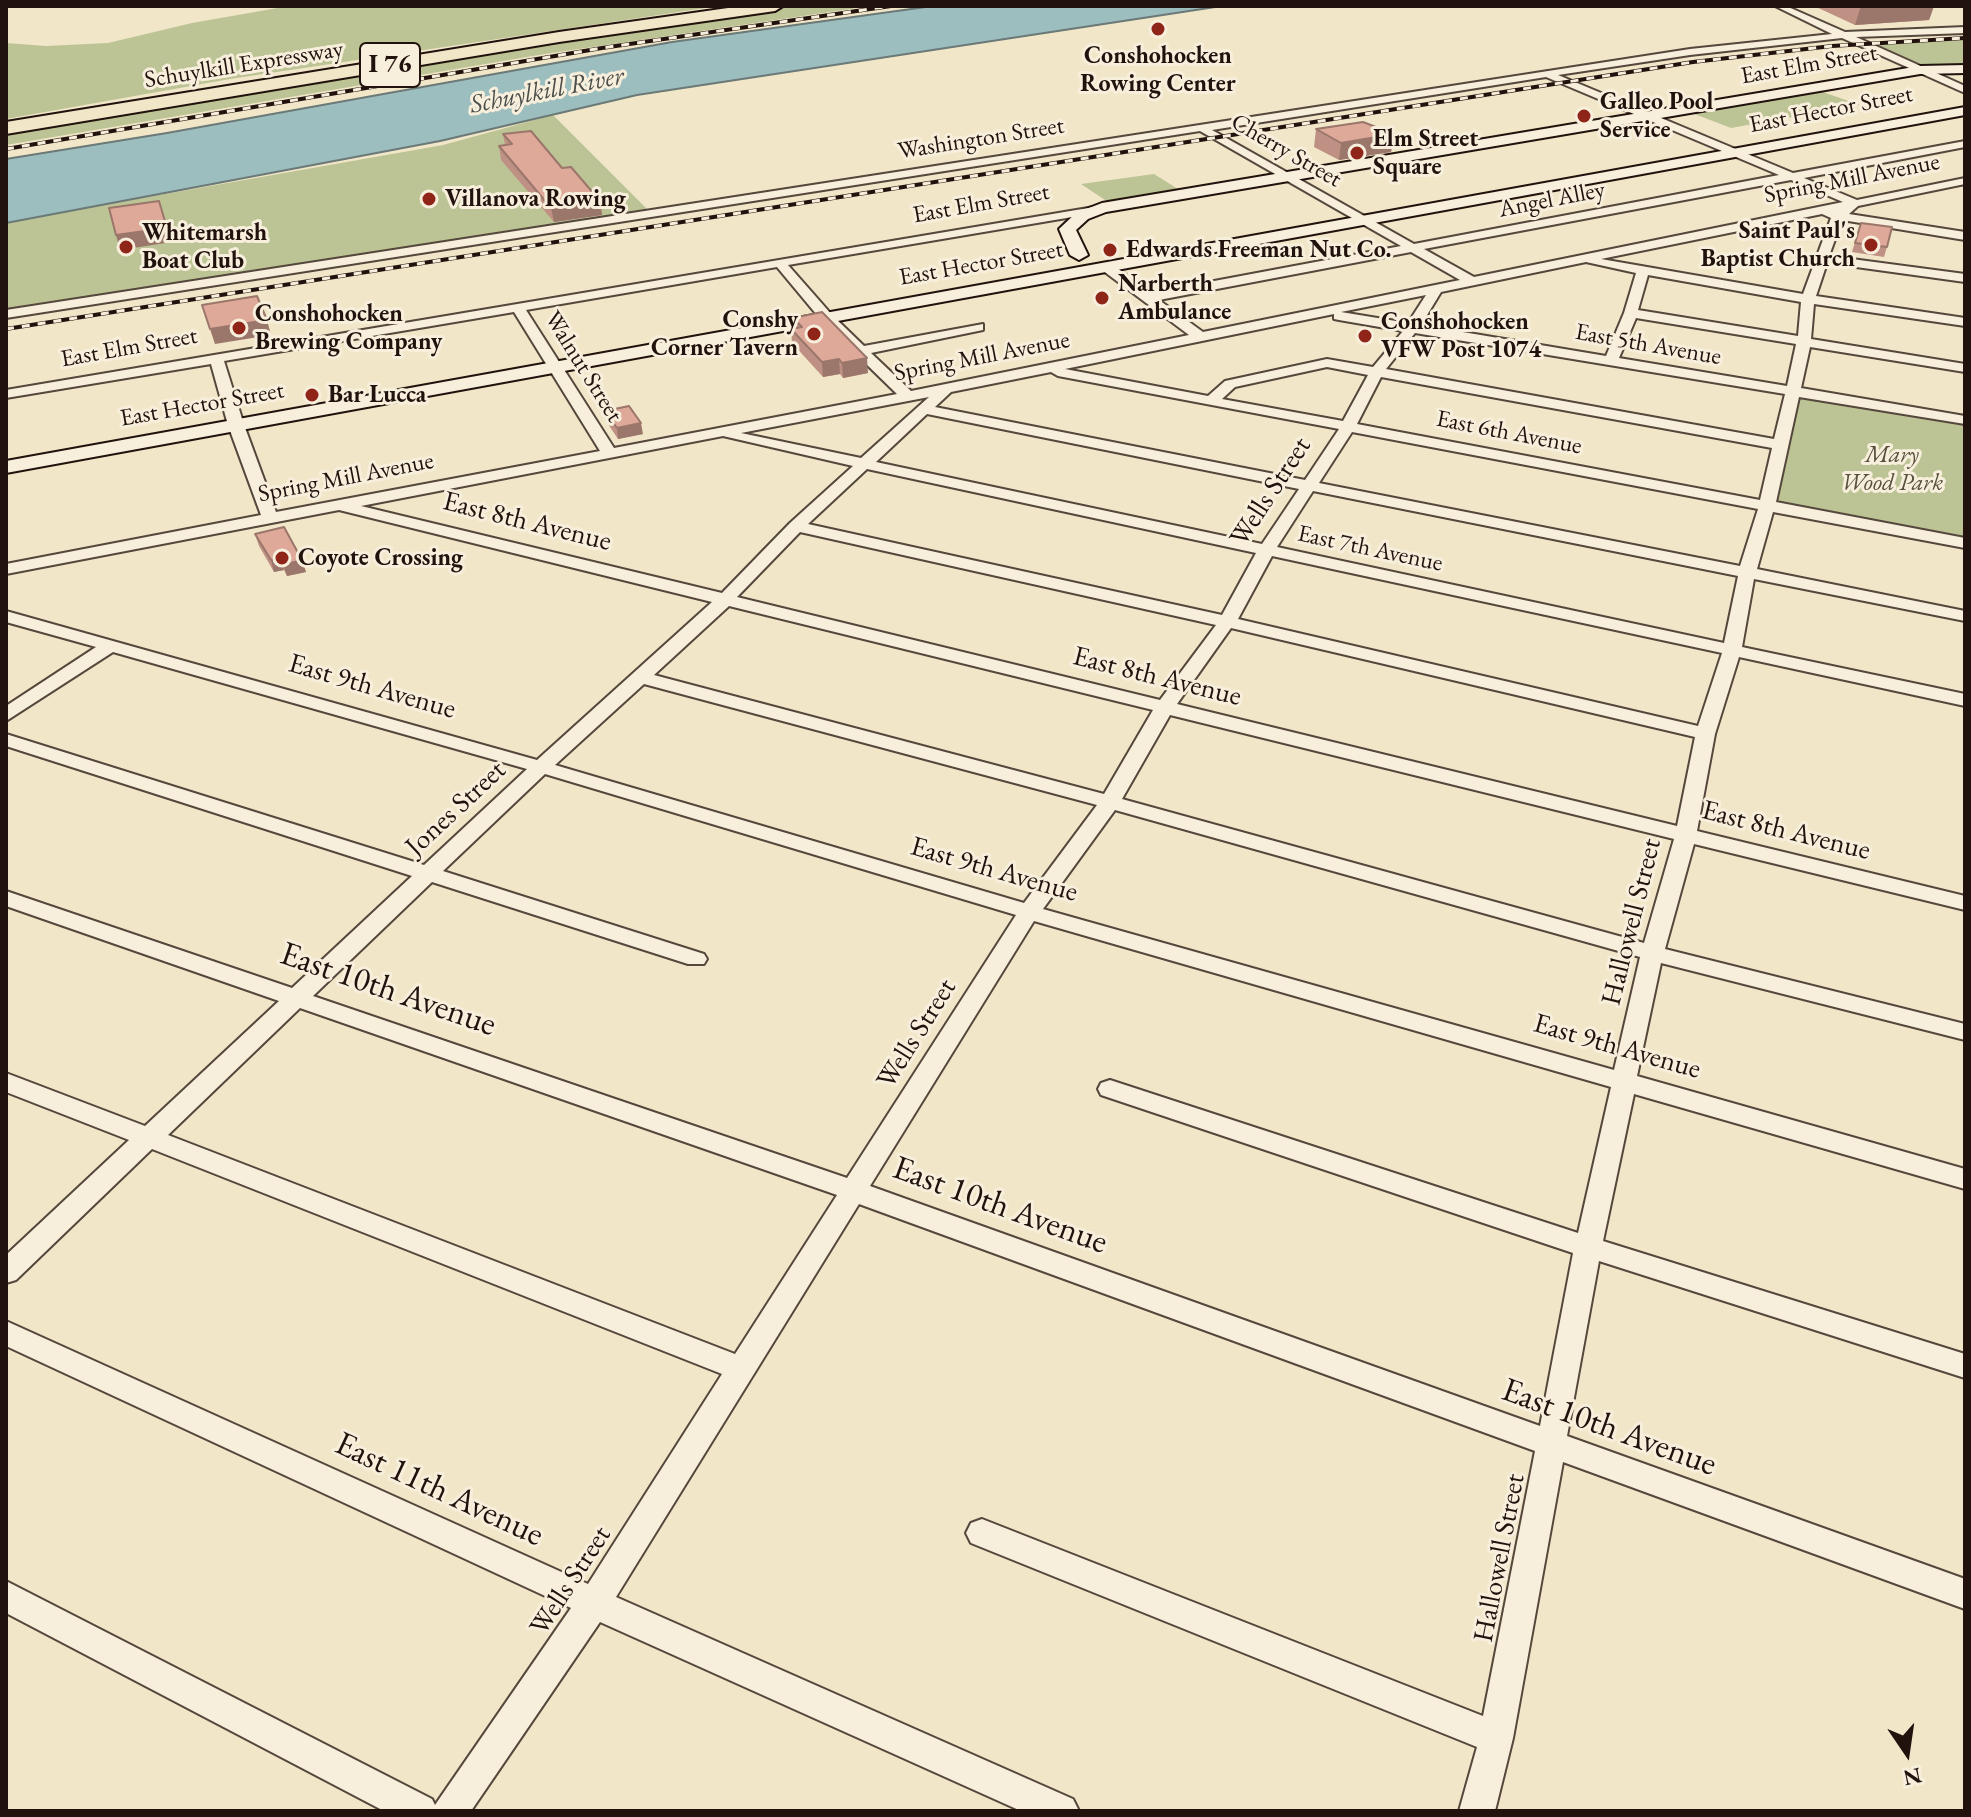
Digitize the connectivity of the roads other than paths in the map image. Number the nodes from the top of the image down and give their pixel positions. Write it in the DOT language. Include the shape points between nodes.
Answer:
graph roads {
  1 [pos="742,6"];
  2 [pos="775,6"];
  3 [pos="1779,6"];
  4 [pos="1965,30"];
  5 [pos="1845,35"];
  6 [pos="1965,69"];
  7 [pos="1920,70"];
  8 [pos="1546,74"];
  9 [pos="1965,90"];
  10 [pos="1965,111"];
  11 [pos="1649,116"];
  12 [pos="6,125"];
  13 [pos="1202,128"];
  14 [pos="1965,144"];
  15 [pos="1737,154"];
  16 [pos="1287,177"];
  17 [pos="1793,177"];
  18 [pos="1965,181"];
  19 [pos="1102,208"];
  20 [pos="1837,210"];
  21 [pos="1023,221"];
  22 [pos="1364,221"];
  23 [pos="1067,229"];
  24 [pos="1965,236"];
  25 [pos="1411,248"];
  26 [pos="1079,255"];
  27 [pos="1577,258"];
  28 [pos="1823,259"];
  29 [pos="779,262"];
  30 [pos="1107,267"];
  31 [pos="1643,270"];
  32 [pos="1965,278"];
  33 [pos="1020,283"];
  34 [pos="1474,283"];
  35 [pos="1435,291"];
  36 [pos="1146,298"];
  37 [pos="1808,299"];
  38 [pos="517,306"];
  39 [pos="1323,313"];
  40 [pos="1631,313"];
  41 [pos="6,314"];
  42 [pos="827,318"];
  43 [pos="1965,322"];
  44 [pos="978,327"];
  45 [pos="1413,327"];
  46 [pos="1202,338"];
  47 [pos="1804,341"];
  48 [pos="861,351"];
  49 [pos="216,358"];
  50 [pos="1611,361"];
  51 [pos="554,368"];
  52 [pos="1965,368"];
  53 [pos="1044,369"];
  54 [pos="1377,371"];
  55 [pos="946,389"];
  56 [pos="1793,391"];
  57 [pos="6,394"];
  58 [pos="1212,400"];
  59 [pos="915,402"];
  60 [pos="1965,420"];
  61 [pos="236,425"];
  62 [pos="1348,427"];
  63 [pos="719,432"];
  64 [pos="1781,445"];
  65 [pos="609,453"];
  66 [pos="866,463"];
  67 [pos="6,467"];
  68 [pos="1310,485"];
  69 [pos="335,504"];
  70 [pos="1767,506"];
  71 [pos="270,517"];
  72 [pos="796,526"];
  73 [pos="1965,543"];
  74 [pos="1266,551"];
  75 [pos="6,569"];
  76 [pos="1747,573"];
  77 [pos="726,599"];
  78 [pos="6,616"];
  79 [pos="1965,616"];
  80 [pos="1227,622"];
  81 [pos="113,644"];
  82 [pos="1732,650"];
  83 [pos="641,677"];
  84 [pos="1965,700"];
  85 [pos="1164,708"];
  86 [pos="6,715"];
  87 [pos="1705,734"];
  88 [pos="6,740"];
  89 [pos="541,767"];
  90 [pos="1110,802"];
  91 [pos="1686,835"];
  92 [pos="429,873"];
  93 [pos="6,898"];
  94 [pos="1965,903"];
  95 [pos="1029,912"];
  96 [pos="1652,953"];
  97 [pos="696,959"];
  98 [pos="299,997"];
  99 [pos="1965,1032"];
  100 [pos="1625,1080"];
  101 [pos="6,1082"];
  102 [pos="1110,1089"];
  103 [pos="148,1138"];
  104 [pos="1965,1179"];
  105 [pos="854,1191"];
  106 [pos="1588,1247"];
  107 [pos="6,1272"];
  108 [pos="6,1333"];
  109 [pos="1965,1366"];
  110 [pos="742,1369"];
  111 [pos="1552,1446"];
  112 [pos="982,1533"];
  113 [pos="1965,1594"];
  114 [pos="6,1596"];
  115 [pos="594,1603"];
  116 [pos="1496,1738"];
  117 [pos="420,1811"];
  118 [pos="450,1811"];
  119 [pos="1061,1811"];
  120 [pos="1477,1811"];
  1 -- 12 [label="highway, Schuylkill Expressway / I 76"];
  2 -- 12 [label="highway, Schuylkill Expressway / I 76"];
  3 -- 5 [label="street"];
  4 -- 5 [label="street, Washington Street"];
  5 -- 7 [label="street"];
  5 -- 8 [label="street, Washington Street"];
  6 -- 7 [label="main road, East Elm Street"];
  7 -- 9 [label="street"];
  7 -- 11 [label="main road, East Elm Street"];
  8 -- 11 [label="street"];
  8 -- 13 [label="street, Washington Street"];
  10 -- 15 [label="main road, East Hector Street"];
  11 -- 15 [label="street"];
  11 -- 16 [label="main road, East Elm Street"];
  13 -- 16 [label="street, Cherry Street"];
  13 -- 41 [label="street, Washington Street"];
  14 -- 17 [label="street, Angel Alley"];
  15 -- 17 [label="street"];
  15 -- 22 [label="main road, East Hector Street"];
  16 -- 19 [label="main road, East Elm Street"];
  16 -- 22 [label="street, Cherry Street"];
  17 -- 20 [label="street"];
  17 -- 25 [label="street, Angel Alley"];
  18 -- 20 [label="street, Spring Mill Avenue"];
  19 -- 21 [label="street, East Elm Street"];
  19 -- 23 [label="main road"];
  20 -- 24 [label="street"];
  20 -- 27 [label="street, Spring Mill Avenue"];
  20 -- 28 [label="street, Hallowell Street"];
  21 -- 23 [label="street" via="1048,220"];
  21 -- 29 [label="street, East Elm Street"];
  22 -- 25 [label="street, Cherry Street"];
  22 -- 30 [label="main road, East Hector Street"];
  23 -- 26 [label="main road"];
  25 -- 34 [label="street, Cherry Street"];
  25 -- 36 [label="street, Angel Alley"];
  26 -- 30 [label="main road"];
  26 -- 33 [label="main road" via="1065,271"];
  27 -- 31 [label="street"];
  27 -- 34 [label="street, Spring Mill Avenue"];
  28 -- 32 [label="street"];
  28 -- 37 [label="street, Hallowell Street"];
  29 -- 38 [label="street, East Elm Street"];
  29 -- 42 [label="street"];
  30 -- 33 [label="main road, East Hector Street"];
  30 -- 36 [label="street"];
  31 -- 37 [label="street"];
  31 -- 40 [label="street"];
  33 -- 42 [label="main road, East Hector Street"];
  34 -- 35 [label="street, Spring Mill Avenue"];
  35 -- 39 [label="street, Spring Mill Avenue"];
  35 -- 45 [label="street, Wells Street"];
  36 -- 46 [label="street"];
  37 -- 43 [label="street"];
  37 -- 47 [label="street, Hallowell Street"];
  38 -- 49 [label="street, East Elm Street"];
  38 -- 51 [label="street, Walnut Street"];
  39 -- 45 [label="street, East 5th Avenue"];
  39 -- 46 [label="street, Spring Mill Avenue"];
  40 -- 47 [label="street"];
  40 -- 50 [label="street"];
  42 -- 48 [label="street"];
  42 -- 51 [label="main road, East Hector Street"];
  44 -- 48 [label="street"];
  45 -- 50 [label="street, East 5th Avenue"];
  45 -- 54 [label="street, Wells Street"];
  46 -- 53 [label="street, Spring Mill Avenue"];
  47 -- 52 [label="street"];
  47 -- 56 [label="street, Hallowell Street"];
  48 -- 59 [label="street"];
  49 -- 57 [label="street, East Elm Street"];
  49 -- 61 [label="street"];
  50 -- 56 [label="street, East 5th Avenue"];
  51 -- 61 [label="main road, East Hector Street"];
  51 -- 65 [label="street, Walnut Street"];
  53 -- 55 [label="street, Spring Mill Avenue"];
  53 -- 58 [label="street, East 6th Avenue"];
  54 -- 58 [label="street" via="1327,363 1230,384"];
  54 -- 62 [label="street, Wells Street"];
  54 -- 64 [label="street"];
  55 -- 59 [label="street, Jones Street"];
  56 -- 60 [label="street, East 5th Avenue"];
  56 -- 64 [label="street, Hallowell Street"];
  58 -- 62 [label="street, East 6th Avenue"];
  59 -- 63 [label="street, Spring Mill Avenue"];
  59 -- 66 [label="street, Jones Street"];
  59 -- 68 [label="street"];
  61 -- 67 [label="main road, East Hector Street"];
  61 -- 71 [label="street"];
  62 -- 68 [label="street, Wells Street"];
  62 -- 70 [label="street, East 6th Avenue"];
  63 -- 65 [label="street, Spring Mill Avenue"];
  63 -- 66 [label="street, East 7th Avenue"];
  64 -- 70 [label="street, Hallowell Street"];
  65 -- 69 [label="street, Spring Mill Avenue"];
  66 -- 72 [label="street, Jones Street"];
  66 -- 74 [label="street, East 7th Avenue"];
  68 -- 74 [label="street, Wells Street"];
  68 -- 76 [label="street"];
  69 -- 71 [label="street, Spring Mill Avenue"];
  69 -- 77 [label="street, East 8th Avenue"];
  70 -- 73 [label="street, East 6th Avenue"];
  70 -- 76 [label="street, Hallowell Street"];
  71 -- 75 [label="street, Spring Mill Avenue"];
  72 -- 77 [label="street, Jones Street"];
  72 -- 80 [label="street"];
  74 -- 80 [label="street, Wells Street"];
  74 -- 82 [label="street, East 7th Avenue"];
  76 -- 79 [label="street"];
  76 -- 82 [label="street, Hallowell Street"];
  77 -- 83 [label="street, Jones Street"];
  77 -- 85 [label="street, East 8th Avenue"];
  78 -- 81 [label="street, East 9th Avenue"];
  80 -- 85 [label="street, Wells Street"];
  80 -- 87 [label="street"];
  81 -- 86 [label="street"];
  81 -- 89 [label="street, East 9th Avenue"];
  82 -- 84 [label="street, East 7th Avenue"];
  82 -- 87 [label="street, Hallowell Street"];
  83 -- 89 [label="street, Jones Street"];
  83 -- 90 [label="street"];
  85 -- 90 [label="street, Wells Street"];
  85 -- 91 [label="street, East 8th Avenue"];
  87 -- 91 [label="street, Hallowell Street"];
  88 -- 92 [label="street"];
  89 -- 92 [label="street, Jones Street"];
  89 -- 95 [label="street, East 9th Avenue"];
  90 -- 95 [label="street, Wells Street"];
  90 -- 96 [label="street"];
  91 -- 94 [label="street, East 8th Avenue"];
  91 -- 96 [label="street, Hallowell Street"];
  92 -- 97 [label="street"];
  92 -- 98 [label="street, Jones Street"];
  93 -- 98 [label="street, East 10th Avenue"];
  95 -- 100 [label="street, East 9th Avenue"];
  95 -- 105 [label="street, Wells Street"];
  96 -- 99 [label="street"];
  96 -- 100 [label="street, Hallowell Street"];
  98 -- 103 [label="street, Jones Street"];
  98 -- 105 [label="street, East 10th Avenue"];
  100 -- 104 [label="street, East 9th Avenue"];
  100 -- 106 [label="street, Hallowell Street"];
  101 -- 103 [label="street"];
  102 -- 106 [label="street"];
  103 -- 107 [label="street, Jones Street"];
  103 -- 110 [label="street"];
  105 -- 110 [label="street, Wells Street"];
  105 -- 111 [label="street, East 10th Avenue"];
  106 -- 109 [label="street"];
  106 -- 111 [label="street, Hallowell Street"];
  108 -- 115 [label="street, East 11th Avenue"];
  110 -- 115 [label="street, Wells Street"];
  111 -- 113 [label="street, East 10th Avenue"];
  111 -- 116 [label="street, Hallowell Street"];
  112 -- 116 [label="street"];
  114 -- 117 [label="street"];
  115 -- 118 [label="street, Wells Street"];
  115 -- 119 [label="street, East 11th Avenue"];
  116 -- 120 [label="street, Hallowell Street"];
}
